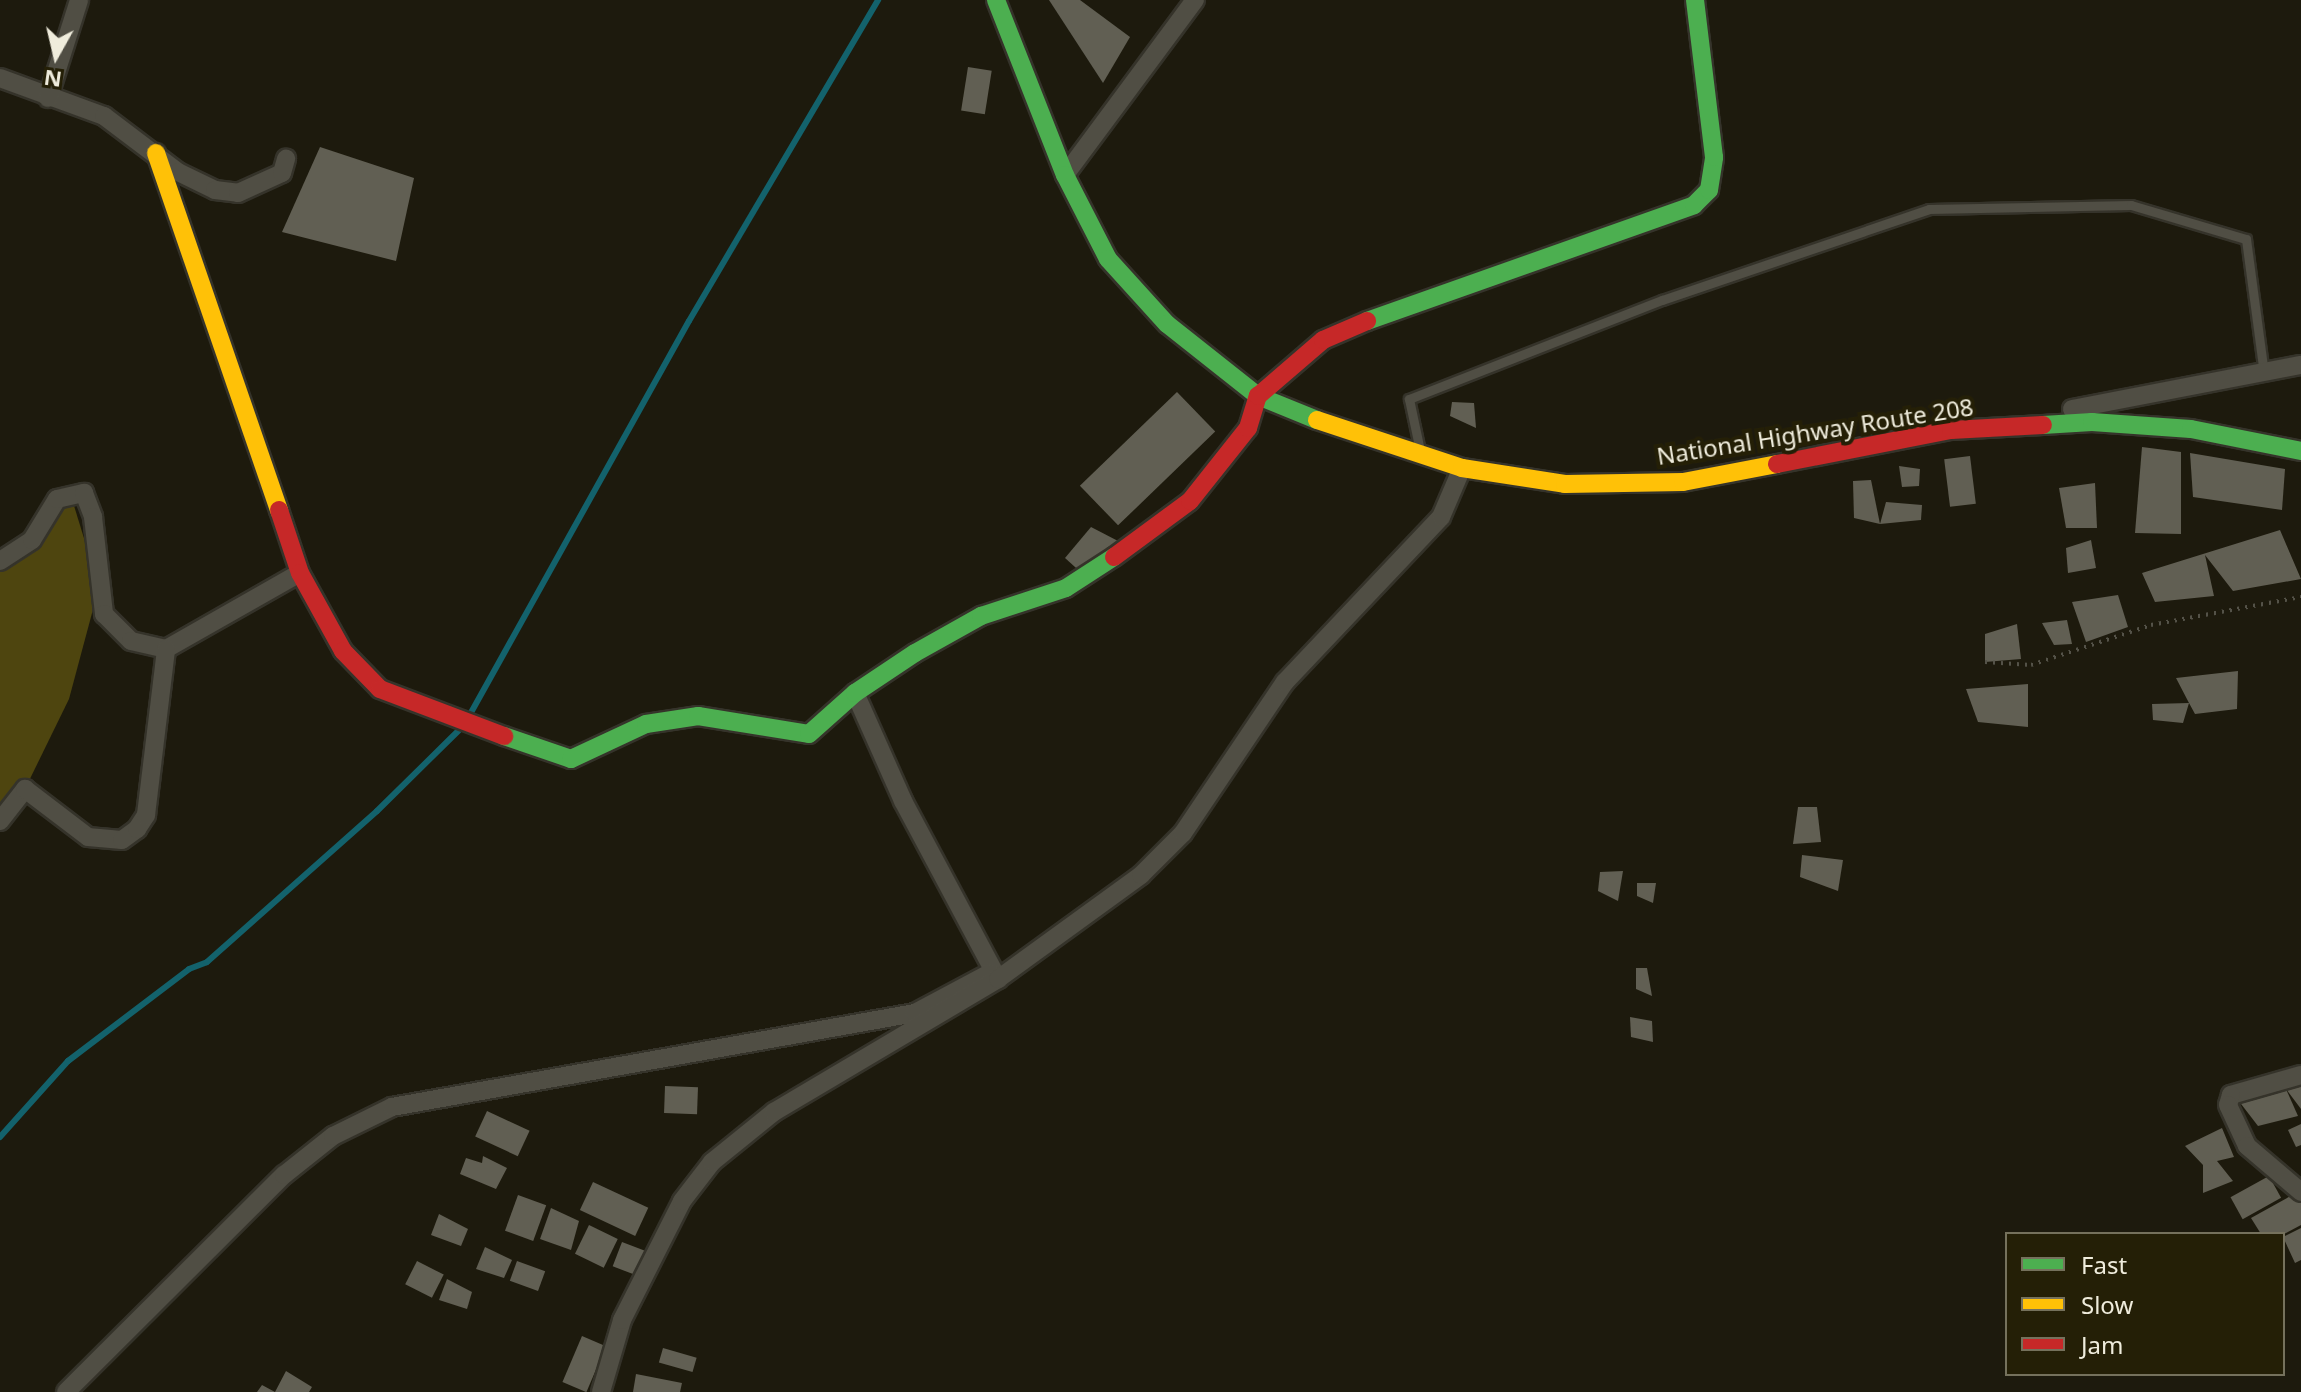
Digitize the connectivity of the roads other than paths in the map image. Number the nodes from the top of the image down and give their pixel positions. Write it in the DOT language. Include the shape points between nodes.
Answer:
graph roads {
  1 [pos="79,0"];
  2 [pos="996,0"];
  3 [pos="1195,0"];
  4 [pos="1695,0"];
  5 [pos="0,78"];
  6 [pos="48,98"];
  7 [pos="156,153"];
  8 [pos="286,159"];
  9 [pos="1065,175"];
  10 [pos="2301,365"];
  11 [pos="2264,374"];
  12 [pos="1258,396"];
  13 [pos="1951,430"];
  14 [pos="2301,451"];
  15 [pos="1421,456"];
  16 [pos="1462,468"];
  17 [pos="0,561"];
  18 [pos="300,573"];
  19 [pos="166,649"];
  20 [pos="855,693"];
  21 [pos="0,821"];
  22 [pos="995,975"];
  23 [pos="2301,1075"];
  24 [pos="2301,1192"];
  25 [pos="66,1392"];
  26 [pos="601,1392"];
  1 -- 6 [label="street"];
  2 -- 9 [label="main road, National Highway Route 208"];
  3 -- 9 [label="street"];
  4 -- 12 [label="main road" via="1714,157 1709,190 1694,205 1379,315 1323,340"];
  5 -- 6 [label="street"];
  6 -- 7 [label="street" via="104,116"];
  7 -- 8 [label="street" via="215,190 238,193 282,173"];
  7 -- 18 [label="main road"];
  9 -- 12 [label="main road, National Highway Route 208" via="1108,259 1167,324"];
  10 -- 11 [label="street"];
  11 -- 13 [label="street"];
  11 -- 15 [label="lane" via="2246,239 2131,205 1929,209 1662,300 1409,399"];
  12 -- 15 [label="main road, National Highway Route 208"];
  12 -- 20 [label="main road" via="1248,428 1190,501 1145,537 1066,588 981,616"];
  13 -- 14 [label="main road, National Highway Route 208" via="2092,422 2191,429"];
  13 -- 16 [label="main road, National Highway Route 208" via="1683,482 1565,484"];
  15 -- 16 [label="main road, National Highway Route 208"];
  16 -- 22 [label="street" via="1441,517 1285,682 1183,833 1141,875"];
  17 -- 19 [label="street" via="32,540 57,499 84,493 93,517 104,614 131,641"];
  18 -- 19 [label="street"];
  18 -- 20 [label="main road" via="343,651 380,689 571,759 646,724 698,716 730,717 809,734"];
  19 -- 21 [label="street" via="146,815 137,829 122,840 88,837 25,789"];
  20 -- 22 [label="street" via="903,801"];
  22 -- 25 [label="street" via="915,1013 392,1107 333,1136 284,1175"];
  22 -- 26 [label="street" via="774,1112 712,1162 682,1201 622,1320"];
  23 -- 24 [label="street" via="2231,1095 2228,1105 2247,1146"];
}
